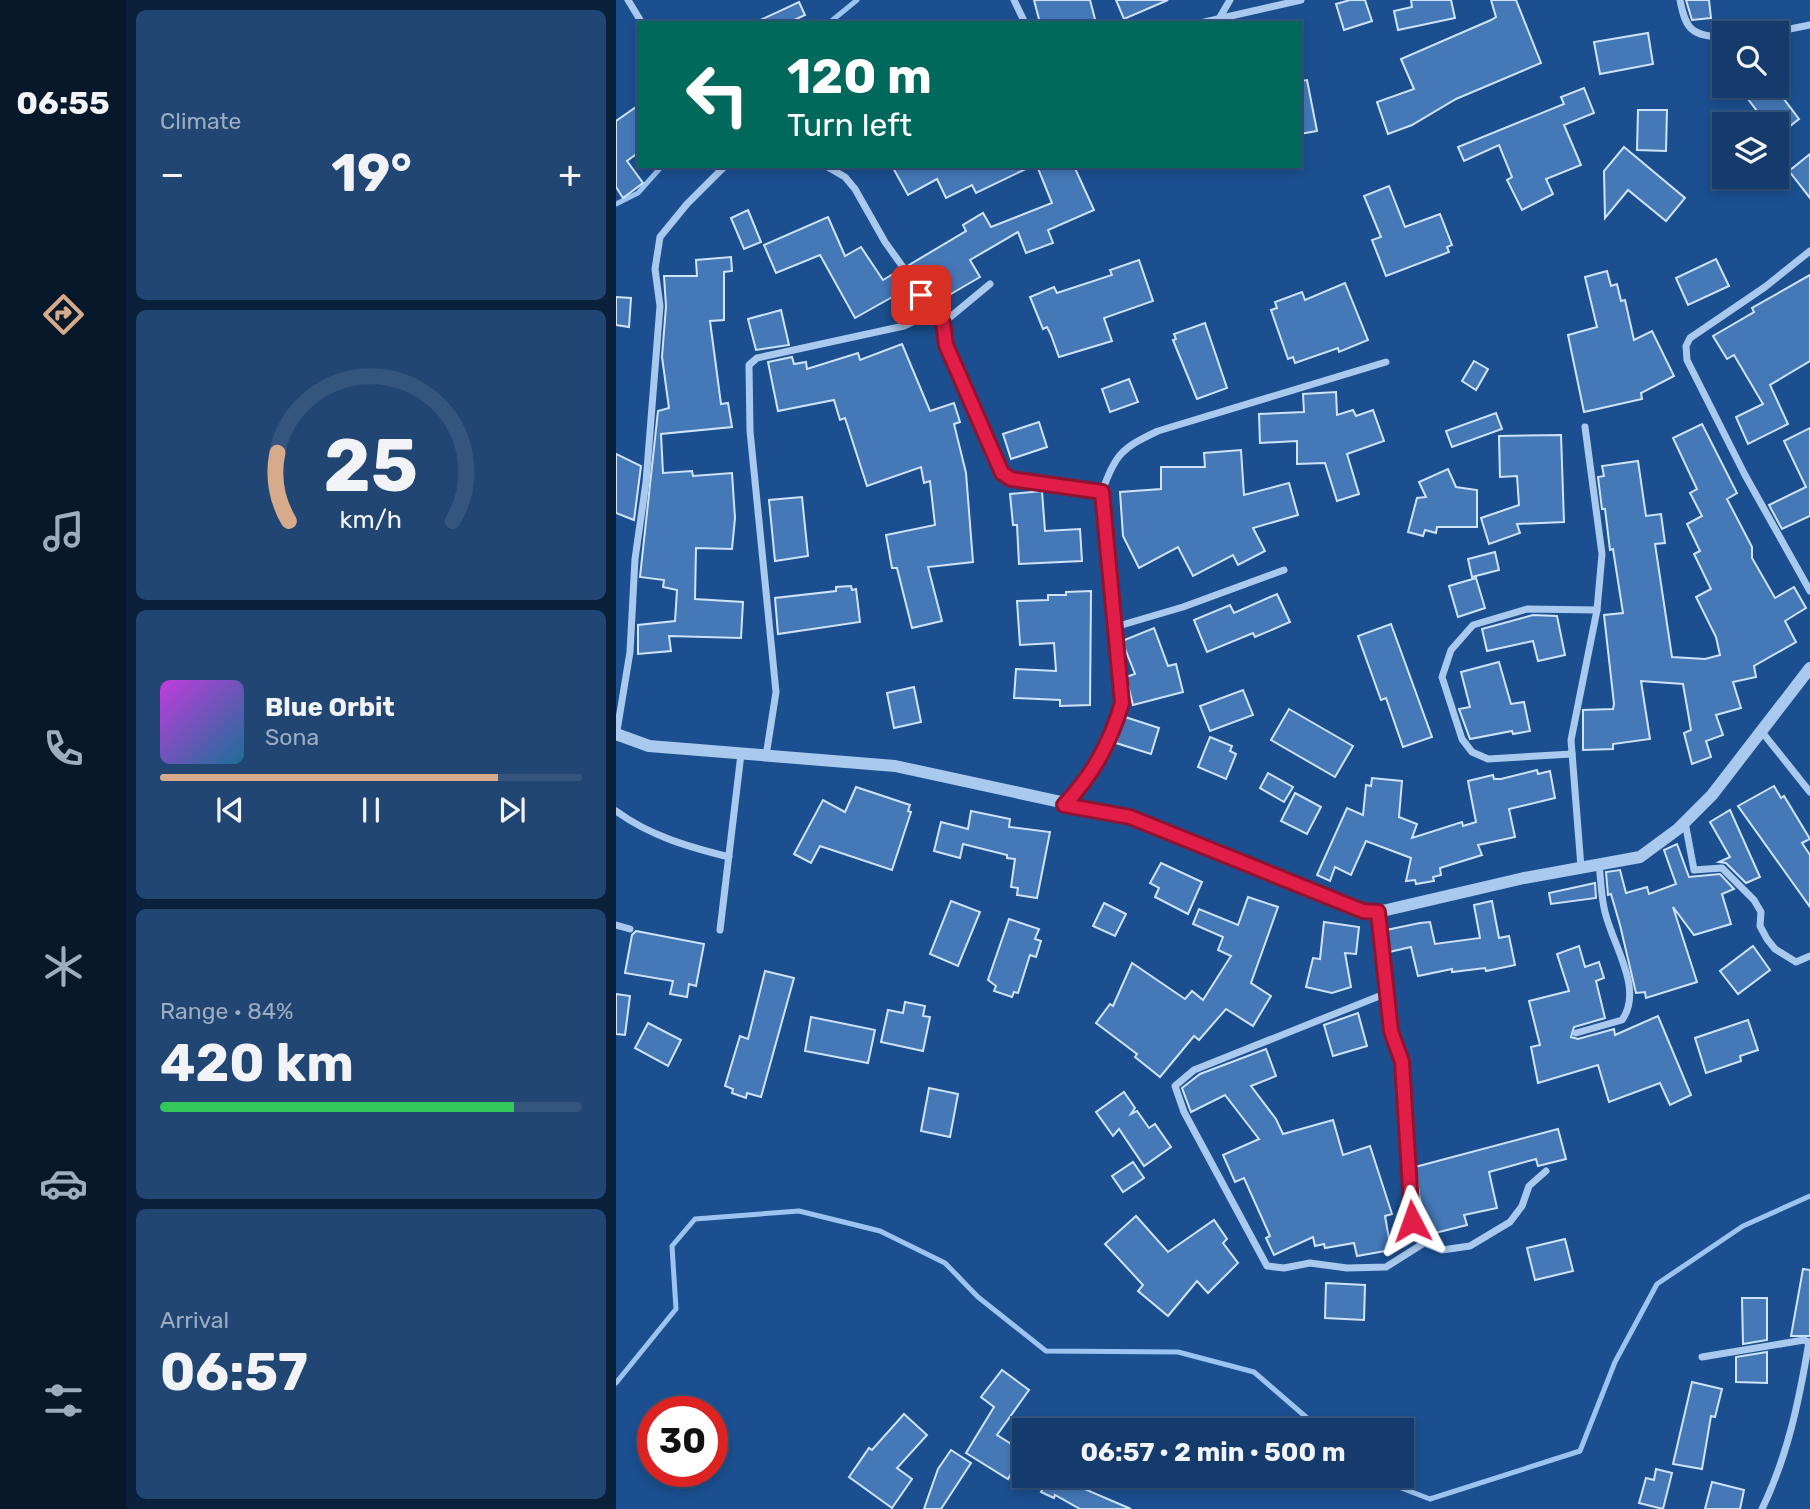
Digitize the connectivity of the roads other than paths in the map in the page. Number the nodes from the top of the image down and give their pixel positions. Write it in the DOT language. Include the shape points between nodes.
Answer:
graph roads {
  1 [pos="628,0"];
  2 [pos="1014,0"];
  3 [pos="1230,0"];
  4 [pos="1301,0"];
  5 [pos="1680,0"];
  6 [pos="1220,17"];
  7 [pos="641,21"];
  8 [pos="1025,21"];
  9 [pos="1207,21"];
  10 [pos="1810,25"];
  11 [pos="1789,29"];
  12 [pos="1712,36"];
  13 [pos="722,168"];
  14 [pos="833,168"];
  15 [pos="1810,251"];
  16 [pos="990,284"];
  17 [pos="933,312"];
  18 [pos="943,323"];
  19 [pos="1386,362"];
  20 [pos="1585,427"];
  21 [pos="1102,492"];
  22 [pos="1284,570"];
  23 [pos="1810,591"];
  24 [pos="1597,610"];
  25 [pos="1115,627"];
  26 [pos="1810,668"];
  27 [pos="1762,732"];
  28 [pos="616,735"];
  29 [pos="741,754"];
  30 [pos="1572,754"];
  31 [pos="766,756"];
  32 [pos="1810,792"];
  33 [pos="1064,805"];
  34 [pos="616,811"];
  35 [pos="1685,822"];
  36 [pos="729,857"];
  37 [pos="1599,864"];
  38 [pos="1581,867"];
  39 [pos="1378,912"];
  40 [pos="616,925"];
  41 [pos="630,929"];
  42 [pos="720,930"];
  43 [pos="1810,956"];
  44 [pos="1387,993"];
  45 [pos="1576,1033"];
  46 [pos="1546,1171"];
  47 [pos="1424,1243"];
  48 [pos="1809,1343"];
  49 [pos="1702,1357"];
  50 [pos="1762,1509"];
  1 -- 7 [label="street"];
  2 -- 8 [label="street"];
  3 -- 6 [label="street"];
  4 -- 6 [label="street"];
  5 -- 12 [label="street" via="1685,22 1693,32"];
  6 -- 9 [label="street"];
  10 -- 11 [label="street"];
  13 -- 28 [label="street" via="660,237 655,269 660,306 646,482 635,559 630,652"];
  14 -- 17 [label="street" via="855,189"];
  15 -- 23 [label="street" via="1689,338 1686,346 1687,360 1745,475"];
  16 -- 18 [label="street"];
  17 -- 18 [label="street"];
  17 -- 31 [label="street" via="904,327 757,358 749,365 751,444 776,692"];
  18 -- 21 [label="street" via="946,345 1002,473 1011,479"];
  19 -- 21 [label="street" via="1158,431 1124,447 1111,465"];
  20 -- 24 [label="street" via="1602,554"];
  21 -- 25 [label="street"];
  22 -- 25 [label="street"];
  24 -- 30 [label="street"];
  24 -- 30 [label="street" via="1527,609 1473,625 1451,650 1442,677 1462,739 1472,752 1488,759"];
  25 -- 33 [label="street" via="1122,703 1114,730 1088,780"];
  26 -- 27 [label="street"];
  27 -- 32 [label="street"];
  27 -- 35 [label="street"];
  28 -- 29 [label="street" via="649,746"];
  29 -- 31 [label="street"];
  29 -- 36 [label="street"];
  30 -- 38 [label="street"];
  31 -- 33 [label="street" via="895,766"];
  33 -- 39 [label="street" via="1130,817 1363,911"];
  34 -- 36 [label="street" via="678,844"];
  35 -- 37 [label="street" via="1640,856"];
  35 -- 43 [label="street" via="1694,870 1721,868 1754,900 1761,912 1760,926 1775,949 1796,962"];
  36 -- 42 [label="street"];
  37 -- 38 [label="street"];
  37 -- 45 [label="street" via="1604,912 1630,988 1631,1008 1622,1020"];
  38 -- 39 [label="street"];
  39 -- 44 [label="street"];
  40 -- 41 [label="street"];
  44 -- 47 [label="street" via="1391,1031 1402,1062 1412,1221"];
  44 -- 47 [label="street" via="1194,1070 1175,1086 1184,1112 1268,1266 1386,1267"];
  46 -- 47 [label="street" via="1529,1186 1510,1222 1470,1246 1442,1250"];
  48 -- 49 [label="street" via="1804,1340"];
  48 -- 50 [label="street" via="1782,1466"];
}
